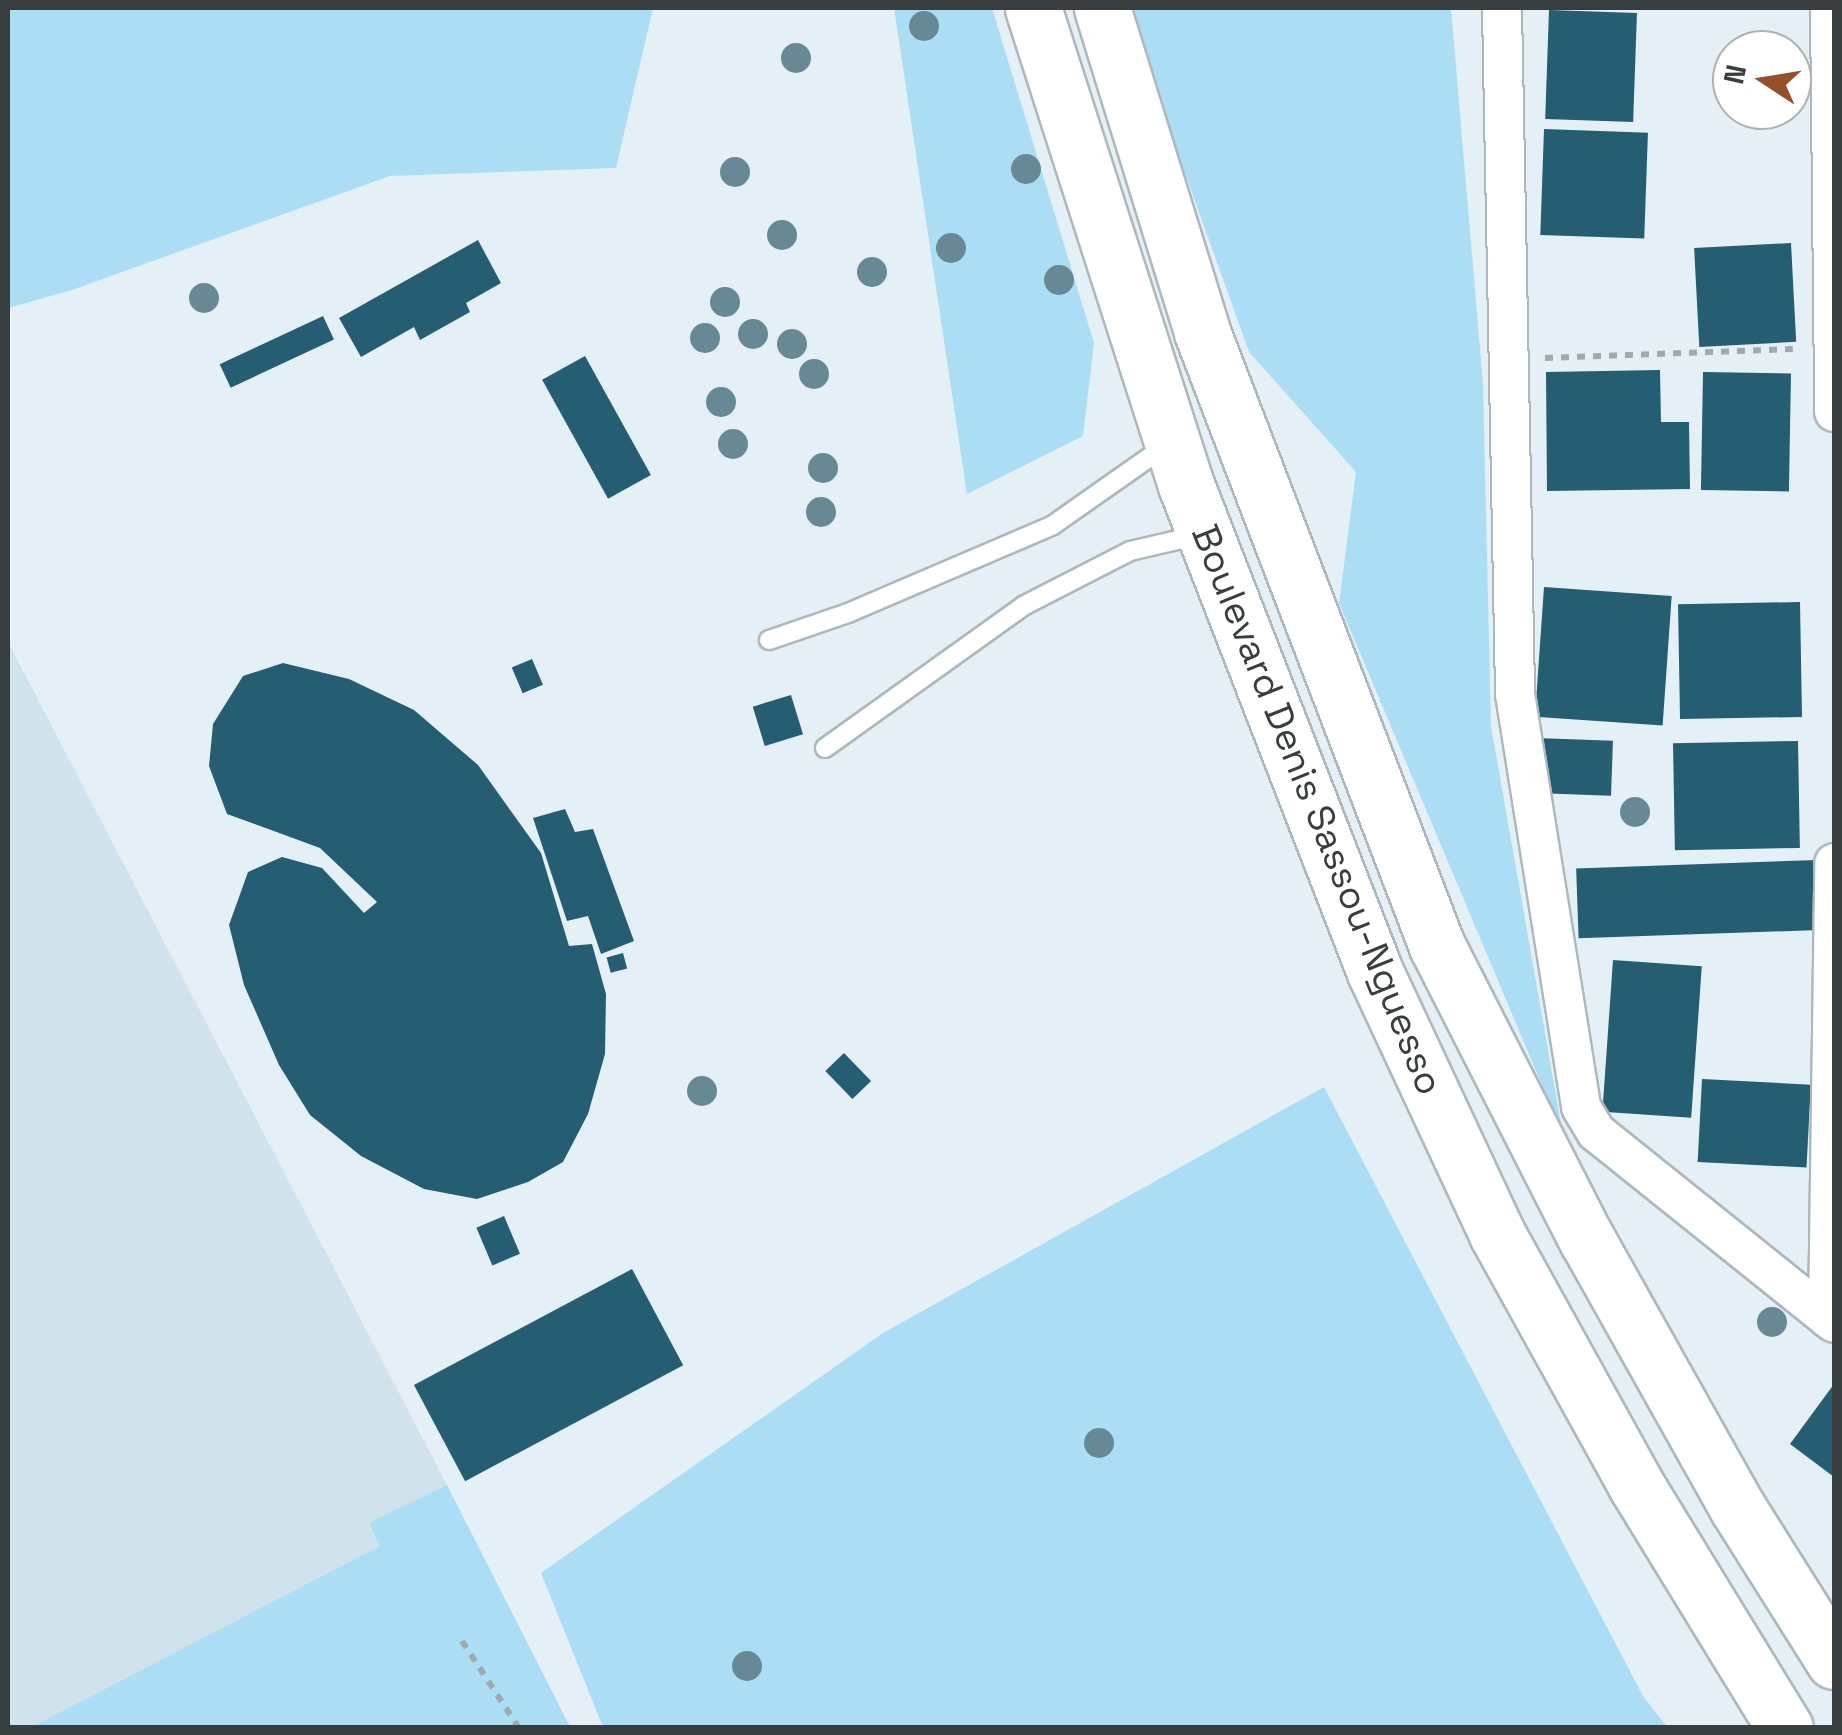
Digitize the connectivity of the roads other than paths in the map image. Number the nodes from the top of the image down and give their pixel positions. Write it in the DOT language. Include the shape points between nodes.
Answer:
graph roads {
  1 [pos="1034,8"];
  2 [pos="1102,8"];
  3 [pos="1502,8"];
  4 [pos="1830,8"];
  5 [pos="1834,348"];
  6 [pos="1834,412"];
  7 [pos="1256,466"];
  8 [pos="1187,487"];
  9 [pos="769,640"];
  10 [pos="825,748"];
  11 [pos="1834,863"];
  12 [pos="1831,1320"];
  13 [pos="1834,1662"];
  14 [pos="1785,1728"];
  1 -- 8 [label="main road, Boulevard Denis Sassou-Nguesso"];
  2 -- 7 [label="main road, Boulevard Denis Sassou-Nguesso" via="1202,332"];
  3 -- 12 [label="street" via="1515,694 1580,1108 1596,1132"];
  4 -- 5 [label="street"];
  5 -- 6 [label="street"];
  7 -- 8 [label="main road"];
  7 -- 13 [label="main road, Boulevard Denis Sassou-Nguesso" via="1437,946 1586,1238"];
  8 -- 9 [label="lane" via="1053,524"];
  8 -- 10 [label="lane" via="1130,551 1023,606"];
  8 -- 14 [label="main road, Boulevard Denis Sassou-Nguesso" via="1375,972 1497,1234 1636,1485"];
  11 -- 12 [label="street"];
}
